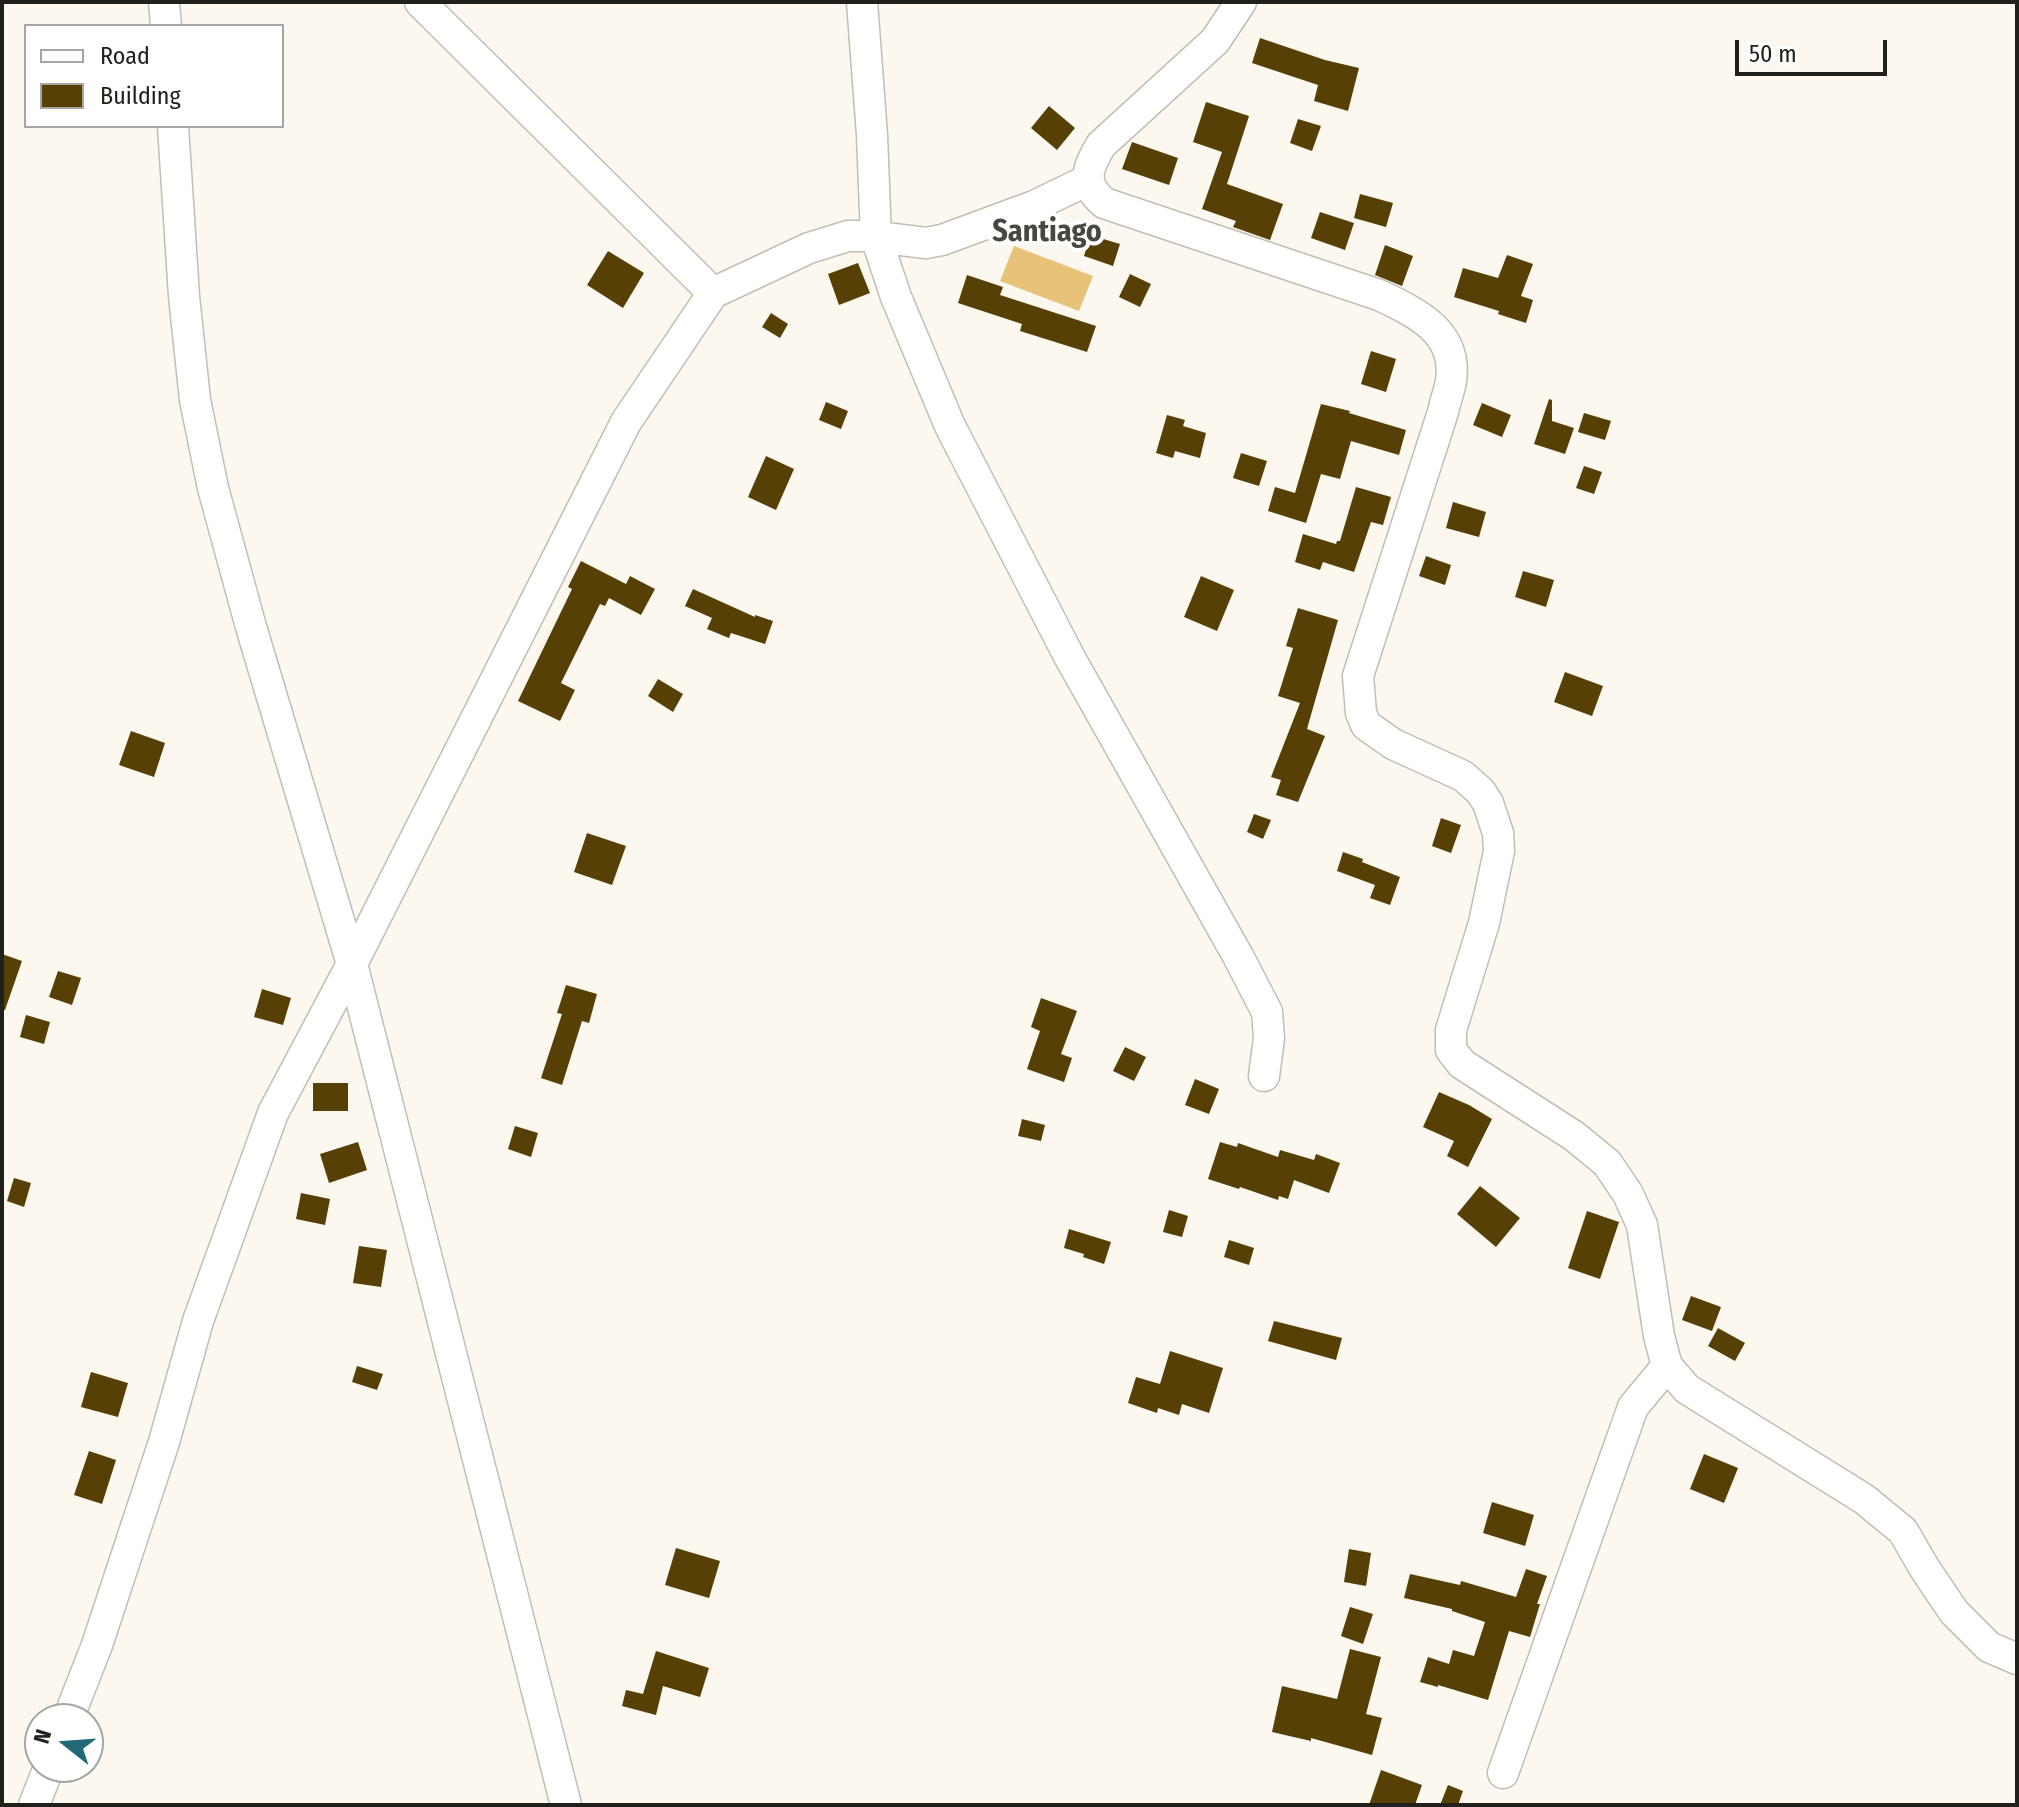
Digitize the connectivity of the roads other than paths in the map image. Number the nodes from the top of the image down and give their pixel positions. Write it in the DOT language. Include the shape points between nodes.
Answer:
graph roads {
  1 [pos="164,2"];
  2 [pos="420,2"];
  3 [pos="862,2"];
  4 [pos="1241,2"];
  5 [pos="166,24"];
  6 [pos="173,128"];
  7 [pos="1088,180"];
  8 [pos="876,237"];
  9 [pos="713,293"];
  10 [pos="352,964"];
  11 [pos="1264,1076"];
  12 [pos="1667,1366"];
  13 [pos="2017,1659"];
  14 [pos="74,1703"];
  15 [pos="1503,1773"];
  16 [pos="43,1783"];
  17 [pos="34,1805"];
  18 [pos="566,1805"];
  1 -- 5 [label="street"];
  2 -- 9 [label="street"];
  3 -- 8 [label="street"];
  4 -- 7 [label="street" via="1215,41 1101,145"];
  6 -- 10 [label="street" via="195,400 213,488"];
  7 -- 8 [label="street" via="942,240"];
  7 -- 12 [label="street" via="1104,203 1379,295 1432,325 1445,342 1451,380 1358,676 1361,713 1378,735 1463,776 1488,803 1499,851 1484,923 1451,1030 1451,1050 1462,1064 1607,1163 1642,1225"];
  8 -- 9 [label="street" via="848,236 809,248"];
  8 -- 11 [label="street" via="950,426 1070,658 1267,1012"];
  9 -- 10 [label="street" via="626,422"];
  10 -- 14 [label="street" via="273,1113 198,1321 164,1442"];
  10 -- 18 [label="street"];
  12 -- 13 [label="street" via="1687,1389 1864,1499 1903,1531 1954,1612 1989,1647"];
  12 -- 15 [label="street" via="1633,1407"];
  16 -- 17 [label="street"];
}
